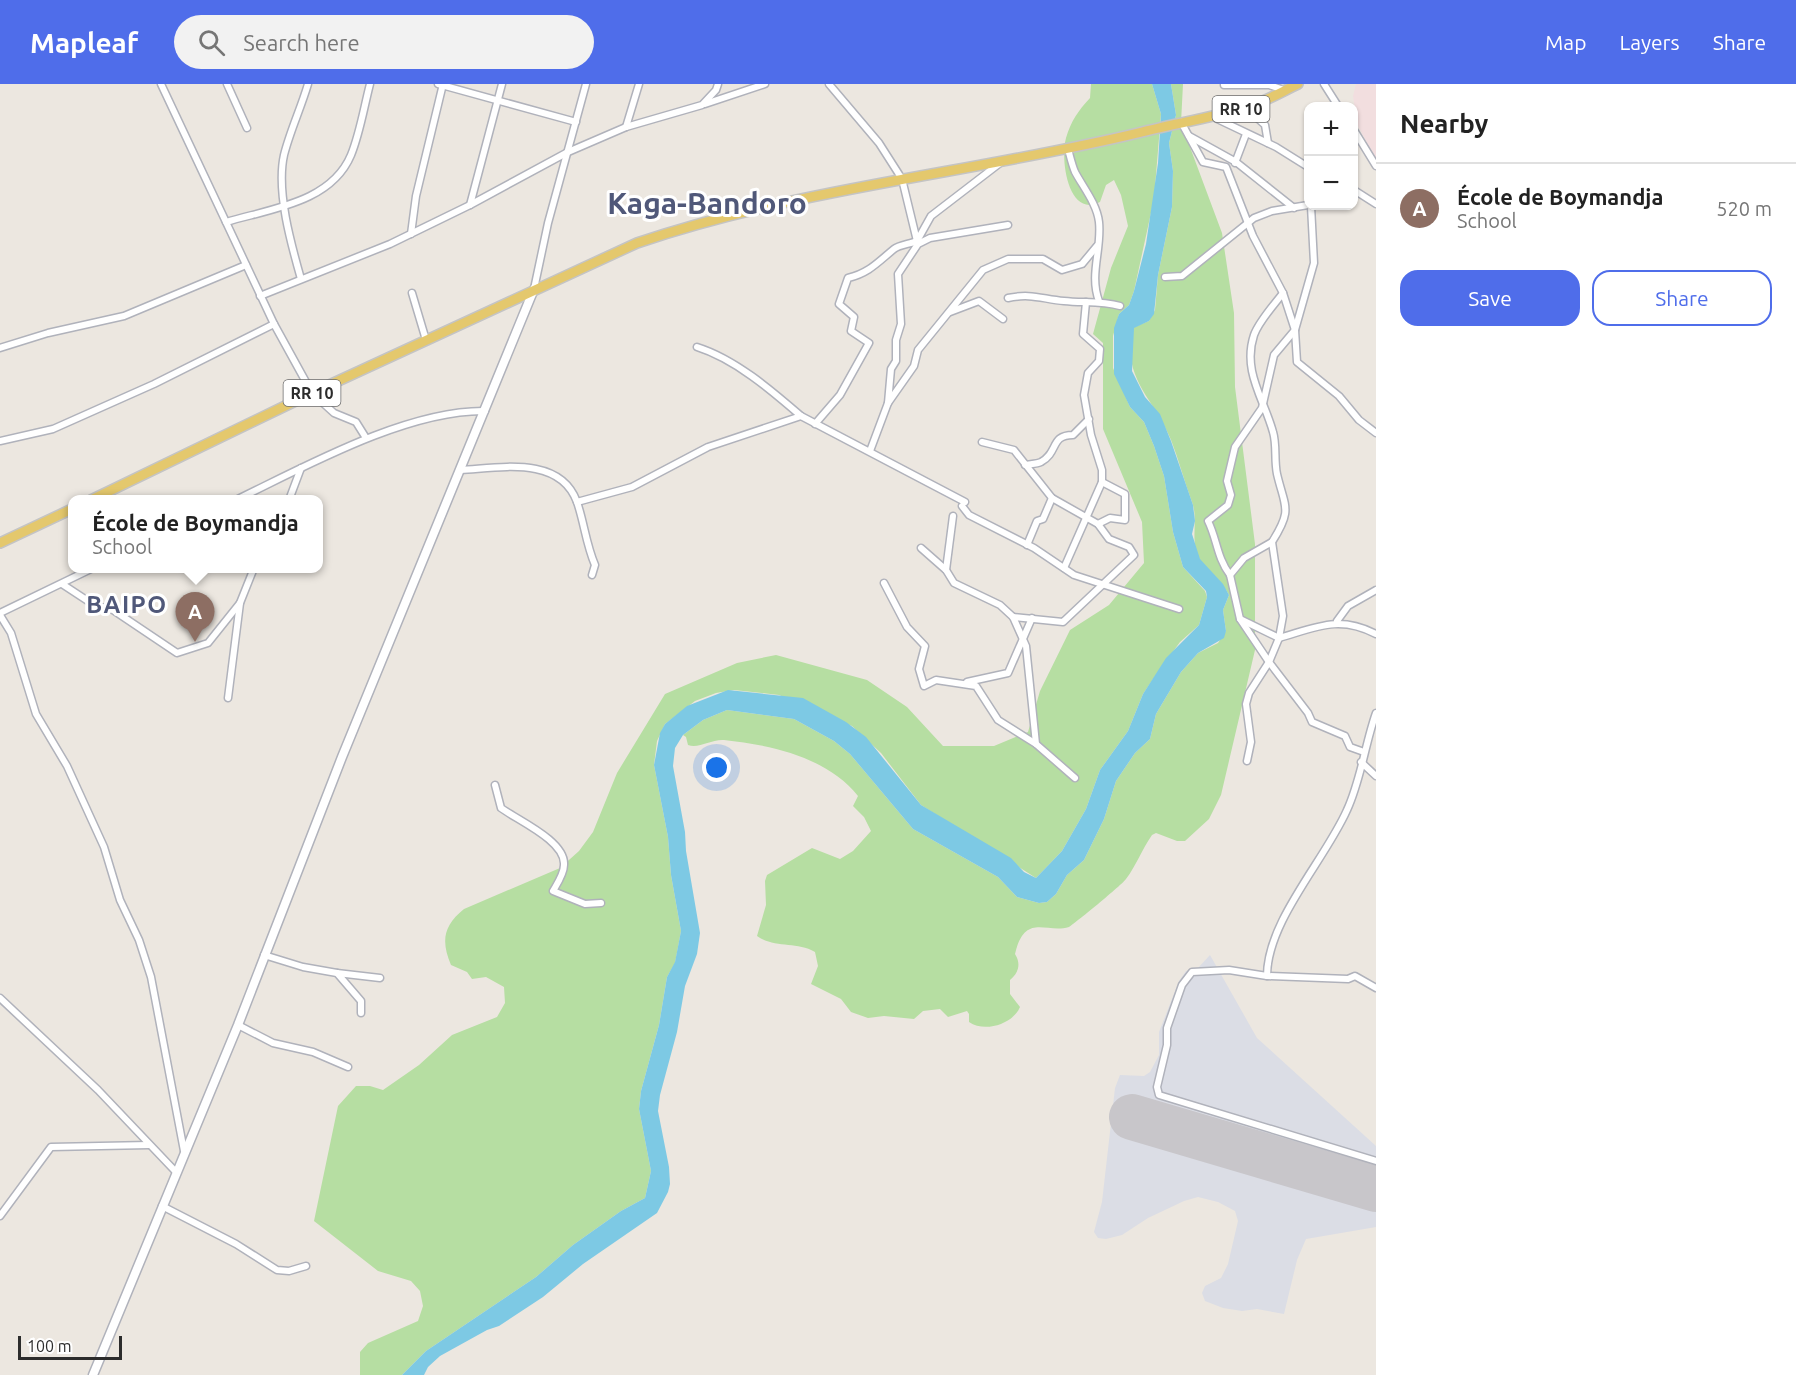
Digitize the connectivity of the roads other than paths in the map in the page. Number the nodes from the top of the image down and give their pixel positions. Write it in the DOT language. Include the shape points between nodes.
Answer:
graph roads {
  1 [pos="161,84"];
  2 [pos="227,84"];
  3 [pos="308,84"];
  4 [pos="370,84"];
  5 [pos="441,84"];
  6 [pos="502,84"];
  7 [pos="586,84"];
  8 [pos="639,84"];
  9 [pos="718,84"];
  10 [pos="765,84"];
  11 [pos="829,84"];
  12 [pos="1298,84"];
  13 [pos="1323,84"];
  14 [pos="1224,85"];
  15 [pos="1285,90"];
  16 [pos="497,100"];
  17 [pos="1335,102"];
  18 [pos="702,105"];
  19 [pos="1246,108"];
  20 [pos="1210,116"];
  21 [pos="576,122"];
  22 [pos="1181,122"];
  23 [pos="626,127"];
  24 [pos="247,128"];
  25 [pos="1246,134"];
  26 [pos="1189,135"];
  27 [pos="1358,138"];
  28 [pos="1268,143"];
  29 [pos="1068,149"];
  30 [pos="568,152"];
  31 [pos="1000,162"];
  32 [pos="1236,162"];
  33 [pos="1304,165"];
  34 [pos="1376,166"];
  35 [pos="1226,167"];
  36 [pos="902,179"];
  37 [pos="1358,192"];
  38 [pos="285,204"];
  39 [pos="1376,204"];
  40 [pos="470,205"];
  41 [pos="1304,206"];
  42 [pos="1294,208"];
  43 [pos="1310,210"];
  44 [pos="226,222"];
  45 [pos="1248,224"];
  46 [pos="1008,225"];
  47 [pos="411,234"];
  48 [pos="917,242"];
  49 [pos="1097,246"];
  50 [pos="246,265"];
  51 [pos="1165,277"];
  52 [pos="302,279"];
  53 [pos="534,289"];
  54 [pos="412,292"];
  55 [pos="1283,293"];
  56 [pos="260,296"];
  57 [pos="1008,298"];
  58 [pos="1100,301"];
  59 [pos="1086,302"];
  60 [pos="1120,306"];
  61 [pos="948,313"];
  62 [pos="1004,320"];
  63 [pos="274,324"];
  64 [pos="1295,330"];
  65 [pos="426,340"];
  66 [pos="697,347"];
  67 [pos="0,348"];
  68 [pos="312,393"];
  69 [pos="888,404"];
  70 [pos="1262,408"];
  71 [pos="485,411"];
  72 [pos="801,416"];
  73 [pos="1089,419"];
  74 [pos="815,424"];
  75 [pos="1376,433"];
  76 [pos="366,438"];
  77 [pos="0,441"];
  78 [pos="982,442"];
  79 [pos="870,451"];
  80 [pos="1025,465"];
  81 [pos="301,468"];
  82 [pos="460,470"];
  83 [pos="1102,482"];
  84 [pos="101,495"];
  85 [pos="246,495"];
  86 [pos="292,495"];
  87 [pos="1052,498"];
  88 [pos="577,502"];
  89 [pos="68,511"];
  90 [pos="953,516"];
  91 [pos="1085,518"];
  92 [pos="1098,524"];
  93 [pos="1272,542"];
  94 [pos="0,543"];
  95 [pos="1028,545"];
  96 [pos="921,548"];
  97 [pos="1064,568"];
  98 [pos="946,570"];
  99 [pos="83,573"];
  100 [pos="252,573"];
  101 [pos="592,575"];
  102 [pos="1230,575"];
  103 [pos="884,583"];
  104 [pos="62,584"];
  105 [pos="1105,584"];
  106 [pos="1376,590"];
  107 [pos="240,603"];
  108 [pos="1179,609"];
  109 [pos="0,614"];
  110 [pos="1013,617"];
  111 [pos="1032,618"];
  112 [pos="1240,619"];
  113 [pos="1337,621"];
  114 [pos="1376,634"];
  115 [pos="1023,638"];
  116 [pos="1279,638"];
  117 [pos="1269,662"];
  118 [pos="960,683"];
  119 [pos="228,698"];
  120 [pos="1376,712"];
  121 [pos="1035,744"];
  122 [pos="1364,752"];
  123 [pos="1247,761"];
  124 [pos="1361,762"];
  125 [pos="1376,776"];
  126 [pos="1075,778"];
  127 [pos="495,785"];
  128 [pos="601,903"];
  129 [pos="263,955"];
  130 [pos="337,973"];
  131 [pos="1267,976"];
  132 [pos="380,978"];
  133 [pos="1376,988"];
  134 [pos="2,1000"];
  135 [pos="0,1010"];
  136 [pos="361,1013"];
  137 [pos="238,1025"];
  138 [pos="348,1067"];
  139 [pos="149,1146"];
  140 [pos="184,1150"];
  141 [pos="1376,1161"];
  142 [pos="176,1173"];
  143 [pos="162,1206"];
  144 [pos="0,1216"];
  145 [pos="306,1266"];
  146 [pos="93,1375"];
  1 -- 44 [label="street"];
  2 -- 24 [label="street"];
  3 -- 38 [label="street" via="284,156"];
  4 -- 38 [label="street" via="350,156 333,181 315,195"];
  5 -- 16 [label="street"];
  5 -- 47 [label="street"];
  6 -- 16 [label="street"];
  7 -- 21 [label="street"];
  8 -- 23 [label="street"];
  9 -- 18 [label="street"];
  10 -- 18 [label="street"];
  11 -- 36 [label="street" via="879,143"];
  12 -- 15 [label="main road, RR 10"];
  13 -- 17 [label="street"];
  14 -- 15 [label="street" via="1269,85"];
  15 -- 19 [label="main road, RR 10"];
  16 -- 21 [label="street"];
  16 -- 40 [label="street"];
  18 -- 23 [label="street"];
  19 -- 20 [label="main road, RR 10"];
  19 -- 28 [label="street" via="1265,125"];
  20 -- 22 [label="main road, RR 10"];
  20 -- 25 [label="street"];
  21 -- 30 [label="street"];
  22 -- 26 [label="street"];
  22 -- 29 [label="main road, RR 10"];
  23 -- 30 [label="street"];
  25 -- 28 [label="street"];
  25 -- 32 [label="street"];
  26 -- 32 [label="street"];
  26 -- 35 [label="street" via="1203,162"];
  27 -- 34 [label="street"];
  28 -- 33 [label="street"];
  29 -- 31 [label="main road, RR 10"];
  29 -- 49 [label="street" via="1099,221"];
  30 -- 40 [label="street"];
  30 -- 53 [label="street"];
  31 -- 36 [label="main road, RR 10"];
  31 -- 48 [label="street" via="931,216"];
  32 -- 35 [label="street"];
  32 -- 42 [label="street"];
  35 -- 45 [label="street"];
  36 -- 48 [label="street"];
  36 -- 53 [label="main road, RR 10" via="678,229"];
  37 -- 39 [label="street"];
  38 -- 44 [label="street"];
  38 -- 52 [label="street" via="291,245"];
  40 -- 47 [label="street"];
  41 -- 42 [label="street"];
  42 -- 45 [label="street" via="1272,211"];
  43 -- 64 [label="street" via="1314,263"];
  44 -- 50 [label="street"];
  45 -- 51 [label="street" via="1182,276"];
  45 -- 55 [label="street"];
  46 -- 48 [label="street"];
  47 -- 52 [label="street"];
  48 -- 69 [label="street" via="898,274 901,324"];
  48 -- 74 [label="street" via="895,248 870,269 848,278 838,304 854,317 851,331 869,343 840,395"];
  49 -- 58 [label="street" via="1095,282"];
  49 -- 61 [label="street" via="1082,264 1062,270 1043,259 1008,260 983,270"];
  50 -- 56 [label="street"];
  50 -- 67 [label="street" via="124,316"];
  52 -- 56 [label="street"];
  53 -- 65 [label="main road, RR 10"];
  53 -- 71 [label="street"];
  54 -- 65 [label="street"];
  55 -- 64 [label="street"];
  55 -- 70 [label="street" via="1255,334 1250,358"];
  56 -- 63 [label="street"];
  57 -- 59 [label="street" via="1024,295"];
  58 -- 59 [label="street"];
  58 -- 60 [label="street"];
  59 -- 73 [label="street" via="1083,334 1100,349 1099,361 1088,373 1084,395"];
  61 -- 62 [label="street" via="979,301"];
  61 -- 69 [label="street" via="918,350 914,366"];
  63 -- 68 [label="street"];
  63 -- 77 [label="street" via="52,429"];
  64 -- 70 [label="street" via="1274,355"];
  64 -- 75 [label="street" via="1297,362"];
  65 -- 68 [label="main road, RR 10"];
  66 -- 72 [label="street" via="762,384"];
  68 -- 76 [label="street" via="334,413 356,422"];
  68 -- 84 [label="main road, RR 10"];
  69 -- 79 [label="street"];
  70 -- 93 [label="street" via="1274,432 1277,472 1286,500 1286,521"];
  70 -- 102 [label="street" via="1234,447 1227,481 1231,495 1228,505 1208,521"];
  71 -- 76 [label="street" via="460,411"];
  71 -- 82 [label="street"];
  72 -- 74 [label="street"];
  72 -- 88 [label="street" via="708,447 632,487"];
  73 -- 80 [label="street" via="1073,435 1058,438 1054,450 1040,462"];
  73 -- 83 [label="street"];
  74 -- 79 [label="street"];
  76 -- 81 [label="street"];
  78 -- 80 [label="street" via="1014,450"];
  79 -- 95 [label="street" via="963,504 969,515"];
  80 -- 87 [label="street"];
  81 -- 85 [label="street"];
  81 -- 86 [label="street"];
  82 -- 88 [label="street" via="545,470 568,486"];
  82 -- 129 [label="street"];
  83 -- 91 [label="street"];
  83 -- 92 [label="street" via="1125,494 1125,520 1110,518"];
  87 -- 91 [label="street"];
  87 -- 95 [label="street"];
  88 -- 101 [label="street" via="595,565"];
  89 -- 94 [label="main road"];
  90 -- 98 [label="street"];
  91 -- 92 [label="street"];
  91 -- 97 [label="street"];
  92 -- 105 [label="street" via="1109,539 1129,547 1134,555"];
  93 -- 102 [label="street" via="1244,558"];
  93 -- 116 [label="street" via="1283,616"];
  95 -- 97 [label="street"];
  96 -- 98 [label="street"];
  97 -- 105 [label="street"];
  98 -- 110 [label="street" via="954,583 1000,605"];
  99 -- 104 [label="street"];
  100 -- 107 [label="street"];
  102 -- 112 [label="street"];
  103 -- 118 [label="street" via="907,627 925,646 919,669 924,686 936,680"];
  104 -- 107 [label="street" via="94,605 113,610 177,653 208,643"];
  104 -- 109 [label="street"];
  105 -- 108 [label="street"];
  105 -- 111 [label="street" via="1063,621"];
  106 -- 113 [label="street" via="1348,606"];
  107 -- 119 [label="street"];
  109 -- 140 [label="street" via="11,633 36,714 67,766 104,847 120,900 139,940 151,978"];
  110 -- 111 [label="street"];
  110 -- 115 [label="street"];
  111 -- 115 [label="street"];
  112 -- 116 [label="street"];
  112 -- 117 [label="street"];
  113 -- 114 [label="street"];
  113 -- 116 [label="street"];
  115 -- 118 [label="street" via="1008,673"];
  115 -- 121 [label="street"];
  116 -- 117 [label="street"];
  117 -- 122 [label="street" via="1312,722 1344,736 1350,747"];
  117 -- 123 [label="street" via="1246,704 1251,742"];
  118 -- 121 [label="street" via="976,686 998,720"];
  120 -- 122 [label="street"];
  121 -- 126 [label="street"];
  122 -- 124 [label="street"];
  124 -- 125 [label="street"];
  124 -- 131 [label="street" via="1347,810 1274,942"];
  127 -- 128 [label="street" via="501,807 514,818 534,826 562,854 564,866 553,891 585,904"];
  129 -- 130 [label="street"];
  129 -- 137 [label="street"];
  130 -- 132 [label="street"];
  130 -- 136 [label="street" via="361,1001"];
  131 -- 133 [label="street" via="1348,979 1355,975"];
  131 -- 141 [label="street" via="1229,970 1192,972 1182,985 1167,1028 1159,1095"];
  134 -- 135 [label="street"];
  134 -- 139 [label="street" via="98,1090"];
  137 -- 138 [label="street" via="273,1043 313,1052"];
  137 -- 140 [label="street"];
  139 -- 142 [label="street"];
  139 -- 144 [label="street" via="51,1147"];
  140 -- 142 [label="street"];
  142 -- 143 [label="street"];
  143 -- 145 [label="street" via="277,1270"];
  143 -- 146 [label="street"];
}
